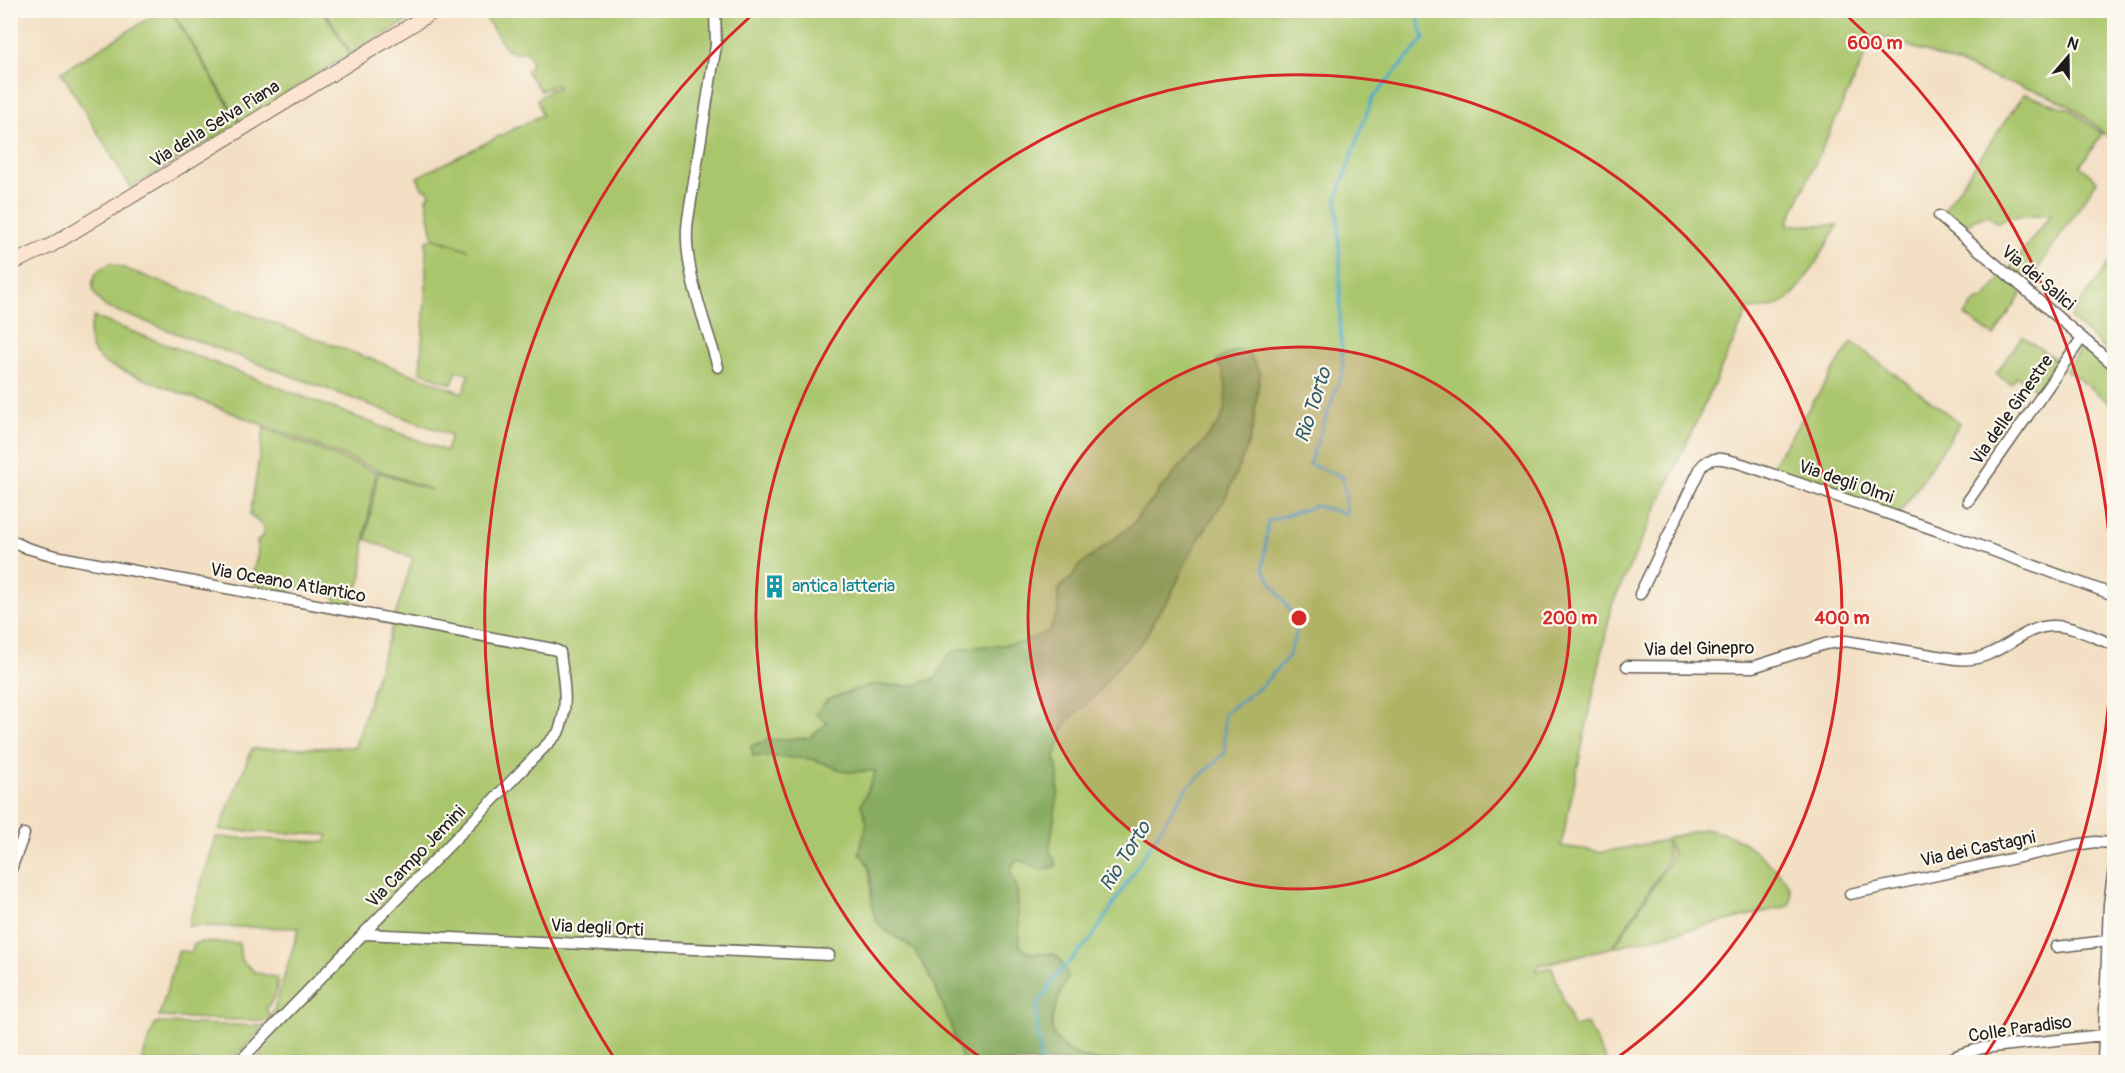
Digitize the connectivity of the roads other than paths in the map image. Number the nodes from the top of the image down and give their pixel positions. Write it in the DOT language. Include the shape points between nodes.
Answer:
graph roads {
  1 [pos="436,10"];
  2 [pos="715,10"];
  3 [pos="1939,216"];
  4 [pos="10,264"];
  5 [pos="2082,338"];
  6 [pos="2115,365"];
  7 [pos="718,367"];
  8 [pos="1968,501"];
  9 [pos="10,540"];
  10 [pos="1640,594"];
  11 [pos="2115,595"];
  12 [pos="2115,645"];
  13 [pos="560,652"];
  14 [pos="1627,666"];
  15 [pos="24,834"];
  16 [pos="2115,843"];
  17 [pos="2115,868"];
  18 [pos="10,872"];
  19 [pos="1850,894"];
  20 [pos="364,934"];
  21 [pos="2107,941"];
  22 [pos="2056,947"];
  23 [pos="829,955"];
  24 [pos="2103,1035"];
  25 [pos="239,1062"];
  26 [pos="1944,1062"];
  27 [pos="2103,1062"];
  1 -- 4 [label="street, Via della Selva Piana" via="96,218"];
  2 -- 7 [label="street" via="716,45 686,243"];
  3 -- 5 [label="street, Via dei Salici"];
  5 -- 6 [label="street, Via dei Salici"];
  5 -- 8 [label="street, Via delle Ginestre"];
  9 -- 13 [label="street, Via Oceano Atlantico" via="62,557"];
  10 -- 11 [label="street, Via degli Olmi" via="1701,467 1707,460 1718,458 1939,531"];
  12 -- 14 [label="street, Via del Ginepro" via="2052,626 2037,629 1992,654 1971,660 1846,641 1753,667"];
  13 -- 20 [label="street, Via Campo Jemini" via="565,695 558,733"];
  15 -- 18 [label="street"];
  16 -- 19 [label="street, Via dei Castagni" via="2090,842"];
  17 -- 21 [label="street"];
  20 -- 23 [label="street, Via degli Orti"];
  20 -- 25 [label="street, Via Campo Jemini"];
  21 -- 22 [label="street"];
  21 -- 24 [label="street"];
  24 -- 26 [label="street, Colle Paradiso" via="1983,1048"];
  24 -- 27 [label="street"];
}
